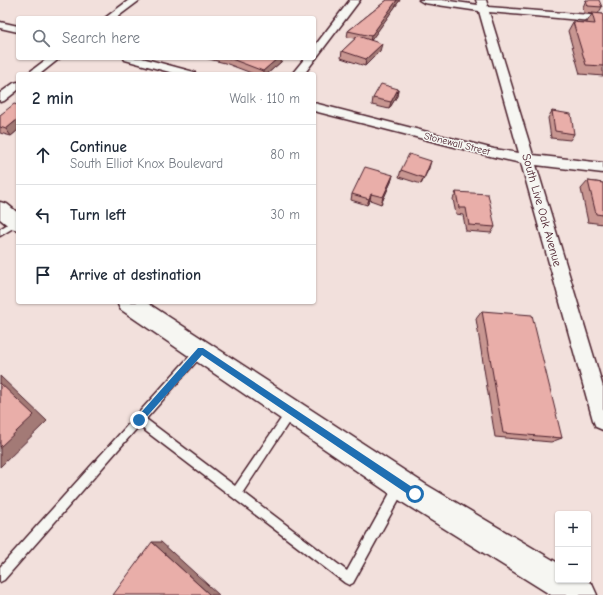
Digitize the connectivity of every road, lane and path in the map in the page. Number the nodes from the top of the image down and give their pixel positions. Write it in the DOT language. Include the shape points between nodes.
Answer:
graph roads {
  1 [pos="135,0"];
  2 [pos="356,0"];
  3 [pos="424,0"];
  4 [pos="482,5"];
  5 [pos="113,16"];
  6 [pos="603,19"];
  7 [pos="0,25"];
  8 [pos="16,29"];
  9 [pos="316,51"];
  10 [pos="52,60"];
  11 [pos="137,60"];
  12 [pos="309,60"];
  13 [pos="36,72"];
  14 [pos="182,72"];
  15 [pos="300,72"];
  16 [pos="16,86"];
  17 [pos="0,98"];
  18 [pos="316,108"];
  19 [pos="527,159"];
  20 [pos="603,168"];
  21 [pos="0,210"];
  22 [pos="16,221"];
  23 [pos="16,223"];
  24 [pos="0,233"];
  25 [pos="131,304"];
  26 [pos="201,351"];
  27 [pos="291,410"];
  28 [pos="602,415"];
  29 [pos="139,420"];
  30 [pos="401,484"];
  31 [pos="236,493"];
  32 [pos="0,576"];
  33 [pos="581,595"];
  1 -- 5 [label="street"];
  2 -- 9 [label="street"];
  3 -- 4 [label="street"];
  4 -- 6 [label="street"];
  4 -- 19 [label="street, South Live Oak Avenue"];
  7 -- 8 [label="street"];
  10 -- 13 [label="street"];
  11 -- 14 [label="street"];
  12 -- 15 [label="street"];
  16 -- 17 [label="street"];
  18 -- 19 [label="street, Stonewall Street"];
  19 -- 20 [label="street, Stonewall Street"];
  19 -- 28 [label="street, South Live Oak Avenue"];
  21 -- 22 [label="main road"];
  23 -- 24 [label="lane"];
  25 -- 26 [label="main road"];
  26 -- 27 [label="main road"];
  26 -- 29 [label="lane"];
  27 -- 30 [label="main road"];
  27 -- 31 [label="lane"];
  29 -- 31 [label="lane"];
  29 -- 32 [label="lane"];
  30 -- 31 [label="lane" via="349,579"];
  30 -- 33 [label="main road"];
}
